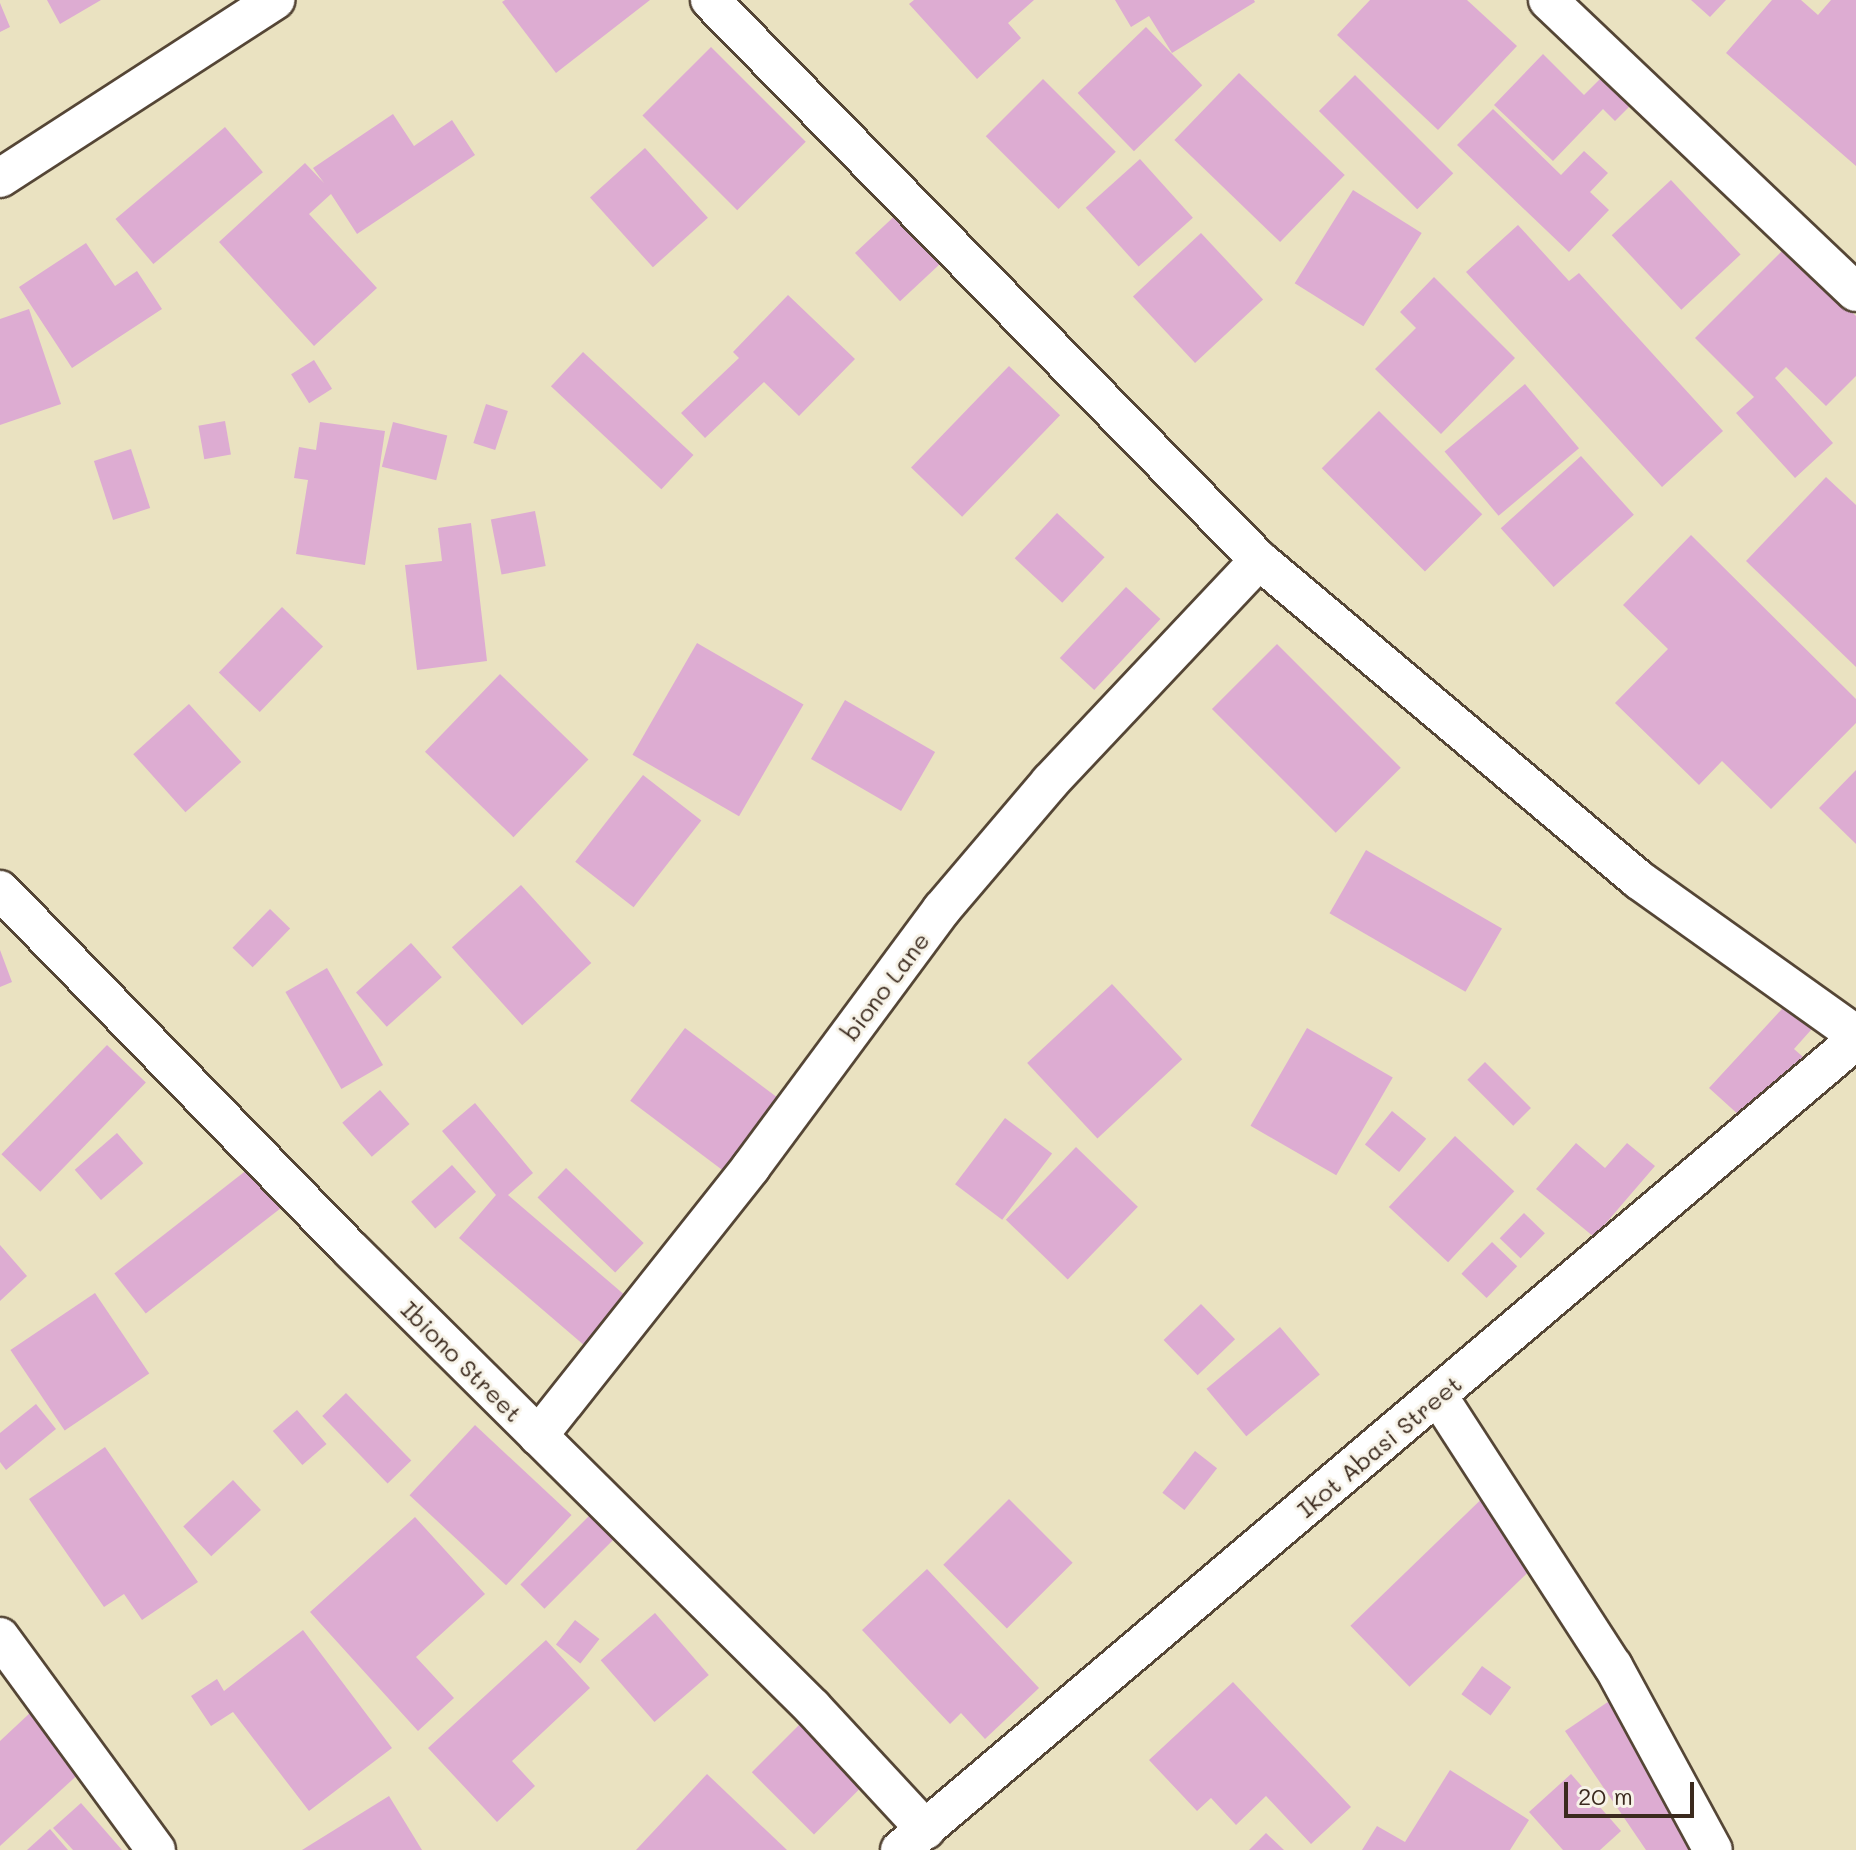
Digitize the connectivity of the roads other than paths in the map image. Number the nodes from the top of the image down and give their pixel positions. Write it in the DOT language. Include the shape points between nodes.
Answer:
graph roads {
  1 [pos="275,0"];
  2 [pos="710,0"];
  3 [pos="1548,0"];
  4 [pos="0,178"];
  5 [pos="1849,273"];
  6 [pos="1259,560"];
  7 [pos="0,890"];
  8 [pos="1856,1038"];
  9 [pos="1438,1396"];
  10 [pos="538,1436"];
  11 [pos="0,1637"];
  12 [pos="913,1840"];
  13 [pos="156,1850"];
  14 [pos="1713,1850"];
  1 -- 4 [label="street"];
  2 -- 6 [label="street"];
  3 -- 5 [label="street"];
  6 -- 8 [label="street" via="1639,880"];
  6 -- 10 [label="street, biono Lane" via="1050,782 942,909 751,1167"];
  7 -- 10 [label="street, Ibiono Street"];
  8 -- 9 [label="street, Ikot Abasi Street"];
  9 -- 12 [label="street, Ikot Abasi Street"];
  9 -- 14 [label="street" via="1613,1666"];
  10 -- 12 [label="street, Ibiono Street" via="813,1708"];
  11 -- 13 [label="street"];
}
